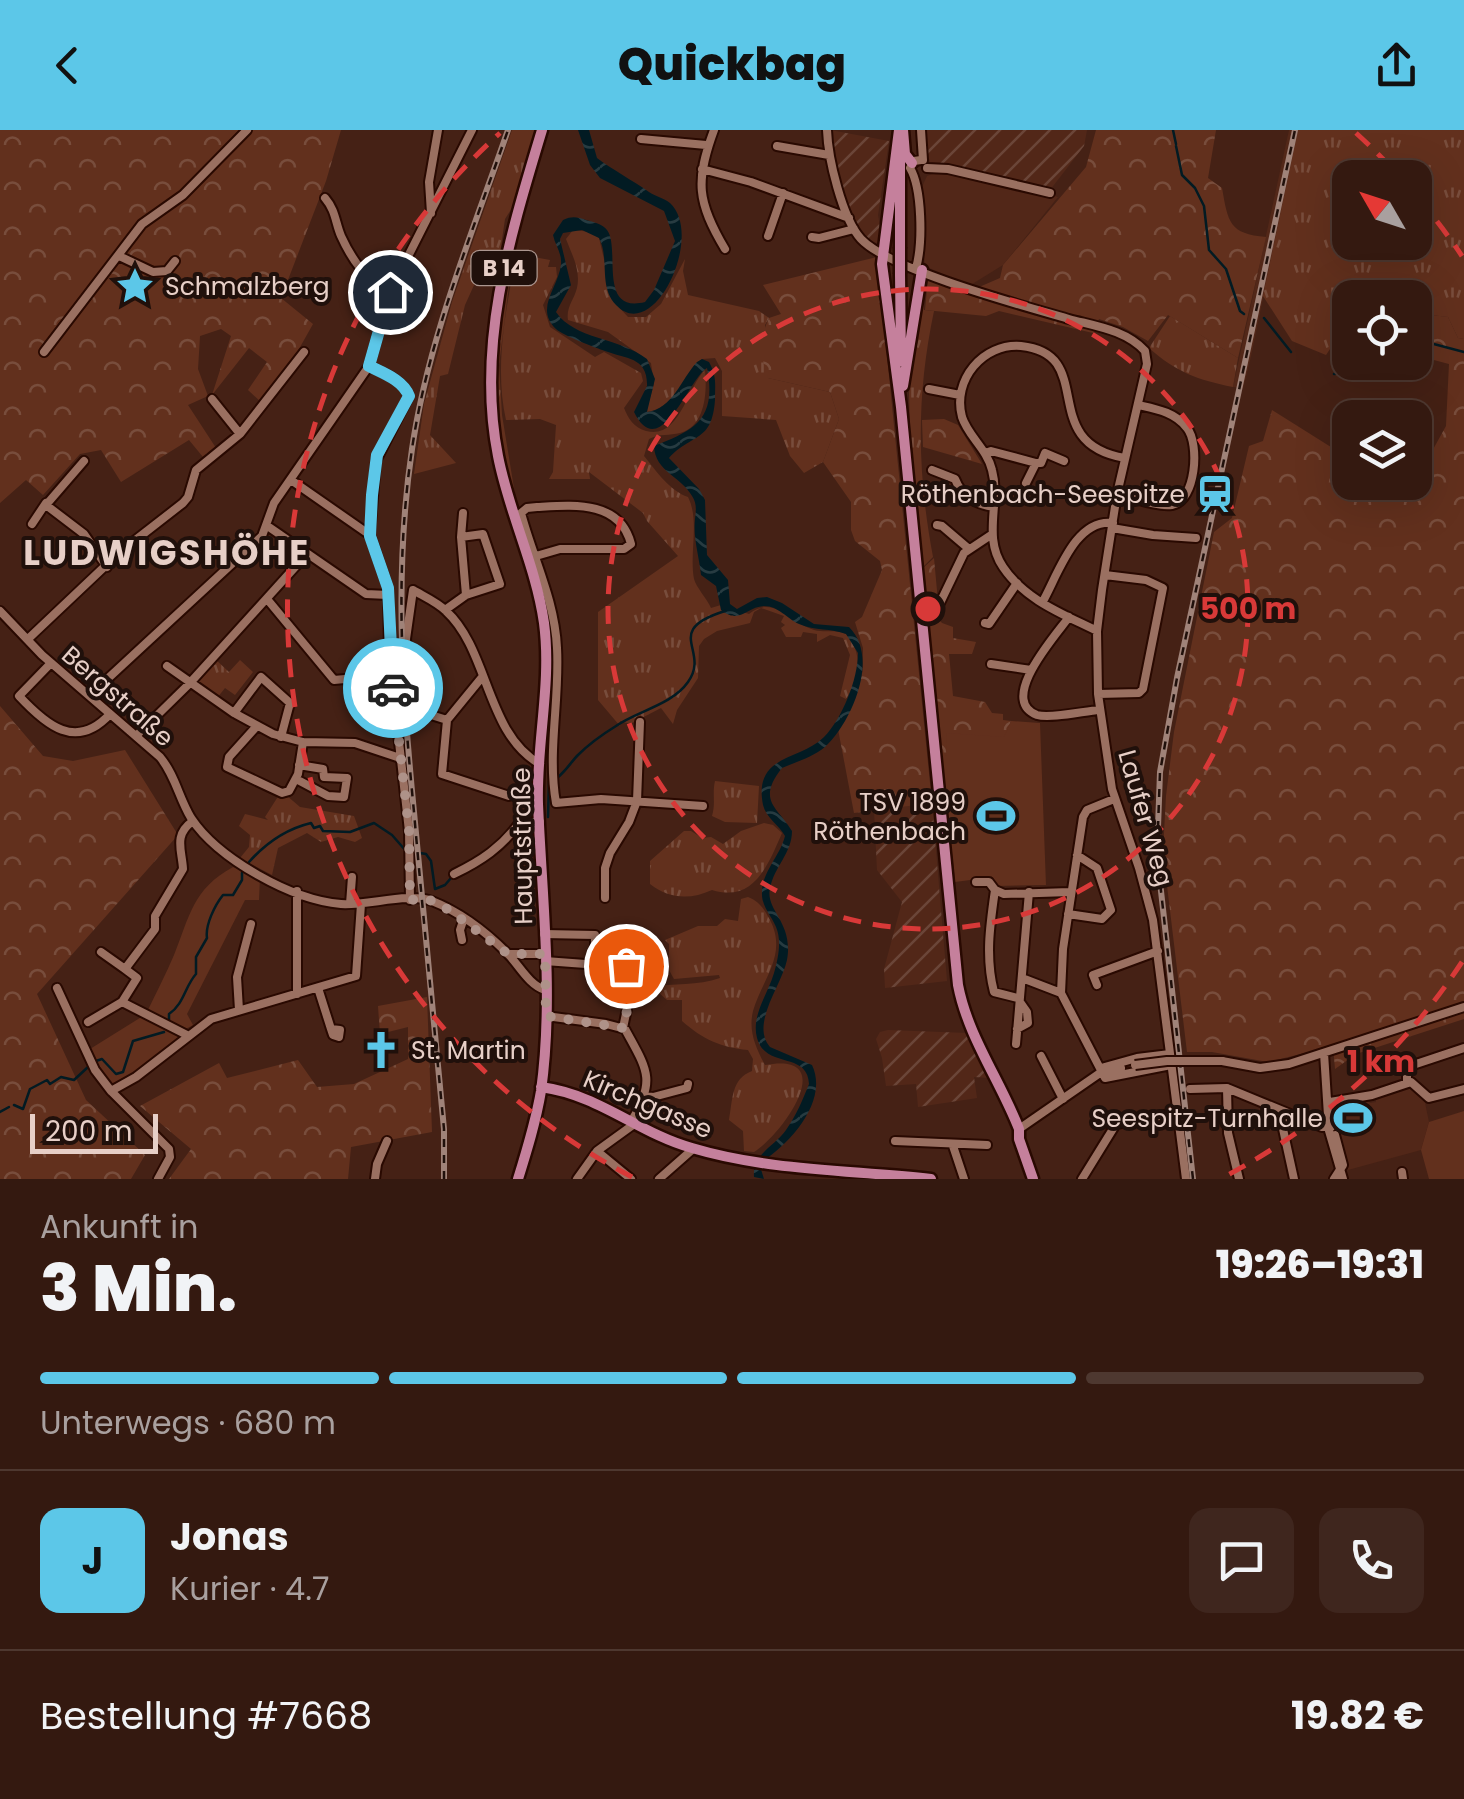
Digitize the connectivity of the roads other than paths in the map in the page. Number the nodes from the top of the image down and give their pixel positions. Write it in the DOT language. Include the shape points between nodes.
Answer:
graph roads {
  1 [pos="248,130"];
  2 [pos="438,130"];
  3 [pos="472,130"];
  4 [pos="542,130"];
  5 [pos="680,130"];
  6 [pos="714,130"];
  7 [pos="827,130"];
  8 [pos="901,130"];
  9 [pos="921,130"];
  10 [pos="641,139"];
  11 [pos="678,141"];
  12 [pos="706,145"];
  13 [pos="777,146"];
  14 [pos="829,155"];
  15 [pos="920,164"];
  16 [pos="702,169"];
  17 [pos="917,176"];
  18 [pos="1050,192"];
  19 [pos="783,193"];
  20 [pos="325,198"];
  21 [pos="431,213"];
  22 [pos="849,218"];
  23 [pos="854,229"];
  24 [pos="768,236"];
  25 [pos="812,237"];
  26 [pos="725,249"];
  27 [pos="882,253"];
  28 [pos="119,256"];
  29 [pos="175,261"];
  30 [pos="919,269"];
  31 [pos="390,292"];
  32 [pos="44,352"];
  33 [pos="304,352"];
  34 [pos="369,366"];
  35 [pos="930,389"];
  36 [pos="960,395"];
  37 [pos="212,399"];
  38 [pos="1138,405"];
  39 [pos="901,407"];
  40 [pos="240,434"];
  41 [pos="985,453"];
  42 [pos="1125,458"];
  43 [pos="84,460"];
  44 [pos="1064,461"];
  45 [pos="1036,463"];
  46 [pos="932,470"];
  47 [pos="291,480"];
  48 [pos="1026,483"];
  49 [pos="1117,494"];
  50 [pos="46,504"];
  51 [pos="994,507"];
  52 [pos="518,512"];
  53 [pos="464,514"];
  54 [pos="32,524"];
  55 [pos="266,525"];
  56 [pos="1113,525"];
  57 [pos="937,526"];
  58 [pos="370,536"];
  59 [pos="991,536"];
  60 [pos="461,537"];
  61 [pos="1196,538"];
  62 [pos="969,548"];
  63 [pos="306,556"];
  64 [pos="536,556"];
  65 [pos="106,567"];
  66 [pos="1105,575"];
  67 [pos="1017,583"];
  68 [pos="388,595"];
  69 [pos="466,595"];
  70 [pos="268,599"];
  71 [pos="940,603"];
  72 [pos="1042,603"];
  73 [pos="445,610"];
  74 [pos="0,611"];
  75 [pos="1069,617"];
  76 [pos="985,623"];
  77 [pos="1097,630"];
  78 [pos="28,639"];
  79 [pos="51,663"];
  80 [pos="991,664"];
  81 [pos="166,666"];
  82 [pos="1030,670"];
  83 [pos="483,676"];
  84 [pos="356,678"];
  85 [pos="189,684"];
  86 [pos="1098,694"];
  87 [pos="90,695"];
  88 [pos="1099,710"];
  89 [pos="234,713"];
  90 [pos="110,714"];
  91 [pos="447,720"];
  92 [pos="640,722"];
  93 [pos="256,727"];
  94 [pos="136,736"];
  95 [pos="282,737"];
  96 [pos="303,742"];
  97 [pos="400,758"];
  98 [pos="544,760"];
  99 [pos="299,765"];
  100 [pos="296,779"];
  101 [pos="509,796"];
  102 [pos="1114,799"];
  103 [pos="636,801"];
  104 [pos="703,806"];
  105 [pos="193,820"];
  106 [pos="540,822"];
  107 [pos="1077,855"];
  108 [pos="454,874"];
  109 [pos="352,877"];
  110 [pos="976,882"];
  111 [pos="995,890"];
  112 [pos="297,891"];
  113 [pos="1029,892"];
  114 [pos="1070,892"];
  115 [pos="604,898"];
  116 [pos="410,900"];
  117 [pos="350,904"];
  118 [pos="361,904"];
  119 [pos="1068,914"];
  120 [pos="464,918"];
  121 [pos="252,924"];
  122 [pos="544,934"];
  123 [pos="462,940"];
  124 [pos="100,952"];
  125 [pos="1158,952"];
  126 [pos="508,954"];
  127 [pos="545,958"];
  128 [pos="595,963"];
  129 [pos="125,969"];
  130 [pos="1022,978"];
  131 [pos="1097,985"];
  132 [pos="57,988"];
  133 [pos="318,988"];
  134 [pos="545,990"];
  135 [pos="1062,993"];
  136 [pos="297,994"];
  137 [pos="1019,1000"];
  138 [pos="122,1002"];
  139 [pos="1464,1008"];
  140 [pos="239,1010"];
  141 [pos="546,1016"];
  142 [pos="88,1022"];
  143 [pos="624,1028"];
  144 [pos="331,1029"];
  145 [pos="187,1035"];
  146 [pos="1016,1044"];
  147 [pos="1464,1048"];
  148 [pos="1328,1053"];
  149 [pos="1170,1054"];
  150 [pos="1041,1056"];
  151 [pos="1305,1060"];
  152 [pos="1171,1065"];
  153 [pos="1099,1071"];
  154 [pos="1328,1073"];
  155 [pos="1408,1083"];
  156 [pos="688,1084"];
  157 [pos="542,1087"];
  158 [pos="1226,1088"];
  159 [pos="1190,1089"];
  160 [pos="1464,1089"];
  161 [pos="111,1092"];
  162 [pos="646,1096"];
  163 [pos="1063,1099"];
  164 [pos="1330,1102"];
  165 [pos="1176,1112"];
  166 [pos="1285,1112"];
  167 [pos="635,1121"];
  168 [pos="1331,1127"];
  169 [pos="1019,1132"];
  170 [pos="387,1140"];
  171 [pos="895,1141"];
  172 [pos="987,1145"];
  173 [pos="953,1146"];
  174 [pos="693,1149"];
  175 [pos="596,1151"];
  176 [pos="1339,1177"];
  177 [pos="158,1179"];
  178 [pos="375,1179"];
  179 [pos="518,1179"];
  180 [pos="577,1179"];
  181 [pos="631,1179"];
  182 [pos="659,1179"];
  183 [pos="931,1179"];
  184 [pos="964,1179"];
  185 [pos="1036,1179"];
  186 [pos="1082,1179"];
  187 [pos="1186,1179"];
  188 [pos="1239,1179"];
  189 [pos="1294,1179"];
  1 -- 28 [label="street" via="184,195 142,224"];
  2 -- 21 [label="street"];
  3 -- 21 [label="street"];
  4 -- 52 [label="main road, B 14" via="508,248 490,370 494,428"];
  5 -- 11 [label="street"];
  6 -- 12 [label="street"];
  7 -- 14 [label="street"];
  8 -- 15 [label="main road" via="905,154"];
  8 -- 27 [label="main road"];
  8 -- 39 [label="main road, bridge"];
  9 -- 15 [label="street"];
  10 -- 11 [label="street"];
  11 -- 12 [label="street"];
  12 -- 16 [label="street"];
  13 -- 14 [label="street"];
  14 -- 22 [label="street"];
  15 -- 17 [label="street" via="923,175"];
  15 -- 17 [label="street" via="911,171"];
  15 -- 18 [label="street"];
  16 -- 19 [label="street"];
  16 -- 26 [label="street" via="702,206"];
  17 -- 30 [label="street"];
  19 -- 22 [label="street"];
  19 -- 24 [label="street"];
  20 -- 31 [label="street" via="370,282"];
  21 -- 31 [label="street"];
  22 -- 23 [label="street"];
  23 -- 25 [label="street"];
  23 -- 27 [label="street"];
  27 -- 30 [label="street"];
  27 -- 39 [label="main road"];
  28 -- 29 [label="street" via="153,272 167,271"];
  28 -- 32 [label="street"];
  30 -- 38 [label="street, Laufer Weg" via="1120,334 1148,359"];
  30 -- 39 [label="main road"];
  31 -- 34 [label="street"];
  33 -- 40 [label="street"];
  34 -- 47 [label="street"];
  34 -- 58 [label="street" via="409,396 376,461"];
  35 -- 36 [label="street"];
  36 -- 41 [label="street" via="964,422"];
  36 -- 42 [label="street" via="986,355 1012,346 1033,349 1065,378 1071,415 1085,442"];
  37 -- 40 [label="street"];
  38 -- 42 [label="street, Laufer Weg"];
  38 -- 49 [label="street" via="1172,415 1188,429 1195,446 1189,488 1171,505"];
  39 -- 169 [label="main road" via="963,1008"];
  40 -- 65 [label="street" via="196,470 183,503"];
  41 -- 45 [label="street"];
  41 -- 51 [label="street"];
  42 -- 49 [label="street, Laufer Weg"];
  43 -- 50 [label="street"];
  44 -- 45 [label="street" via="1045,453"];
  45 -- 48 [label="street"];
  46 -- 51 [label="street" via="955,479 976,504"];
  47 -- 55 [label="street"];
  47 -- 58 [label="street"];
  49 -- 56 [label="street, Laufer Weg"];
  50 -- 54 [label="street"];
  50 -- 65 [label="street" via="84,534"];
  51 -- 59 [label="street"];
  52 -- 64 [label="street"];
  52 -- 64 [label="street" via="599,509 628,534 630,546"];
  52 -- 98 [label="main road, Hauptstraße / B 14" via="544,618"];
  53 -- 60 [label="street"];
  55 -- 63 [label="street"];
  55 -- 87 [label="street" via="252,548"];
  56 -- 61 [label="street"];
  56 -- 66 [label="street, Laufer Weg"];
  56 -- 72 [label="street" via="1092,525 1080,535"];
  57 -- 62 [label="street"];
  58 -- 68 [label="street"];
  59 -- 62 [label="street"];
  59 -- 67 [label="street"];
  60 -- 69 [label="street"];
  60 -- 69 [label="street" via="483,534 500,584"];
  62 -- 71 [label="street"];
  63 -- 68 [label="street" via="366,594"];
  63 -- 70 [label="street"];
  64 -- 98 [label="street" via="558,652"];
  65 -- 78 [label="street"];
  66 -- 77 [label="street, Laufer Weg"];
  66 -- 86 [label="street" via="1163,588 1143,690"];
  67 -- 72 [label="street"];
  67 -- 76 [label="street"];
  68 -- 97 [label="street"];
  69 -- 73 [label="street"];
  70 -- 84 [label="street" via="334,680"];
  70 -- 85 [label="street"];
  72 -- 75 [label="street"];
  73 -- 83 [label="street"];
  73 -- 91 [label="street" via="412,590 406,639 412,709"];
  74 -- 78 [label="street, Bergstraße"];
  75 -- 77 [label="street"];
  75 -- 82 [label="street"];
  77 -- 86 [label="street, Laufer Weg"];
  78 -- 79 [label="street, Bergstraße"];
  79 -- 87 [label="street, Bergstraße"];
  79 -- 90 [label="street" via="18,696 31,709 72,732 88,732"];
  80 -- 82 [label="street"];
  81 -- 85 [label="street"];
  82 -- 88 [label="street" via="1022,690 1036,714"];
  83 -- 91 [label="street"];
  83 -- 98 [label="street" via="501,720 526,753"];
  85 -- 89 [label="street"];
  85 -- 94 [label="street"];
  86 -- 88 [label="street, Laufer Weg"];
  87 -- 90 [label="street, Bergstraße"];
  88 -- 102 [label="street, Laufer Weg"];
  89 -- 93 [label="street"];
  89 -- 95 [label="street" via="261,677 290,703"];
  90 -- 94 [label="street, Bergstraße"];
  91 -- 101 [label="street" via="442,774"];
  92 -- 103 [label="street"];
  93 -- 95 [label="street"];
  93 -- 100 [label="street" via="228,757 229,770 282,793"];
  94 -- 105 [label="street, Bergstraße" via="171,772"];
  95 -- 96 [label="street"];
  96 -- 97 [label="street" via="354,743"];
  96 -- 99 [label="street"];
  97 -- 116 [label="street"];
  98 -- 103 [label="street" via="556,803"];
  98 -- 106 [label="main road, Hauptstraße / B 14"];
  99 -- 100 [label="street"];
  99 -- 100 [label="street" via="323,769 324,777 347,778 344,797"];
  102 -- 107 [label="street" via="1086,810"];
  102 -- 125 [label="street, Laufer Weg"];
  103 -- 104 [label="street"];
  103 -- 115 [label="street" via="605,868"];
  105 -- 112 [label="street, Bergstraße" via="246,868"];
  105 -- 129 [label="street" via="178,846 183,869 154,917 154,929"];
  106 -- 108 [label="street" via="520,822 508,840"];
  106 -- 122 [label="main road, Hauptstraße / B 14"];
  107 -- 114 [label="street"];
  107 -- 119 [label="street" via="1096,868 1111,910 1102,919"];
  109 -- 117 [label="street"];
  110 -- 111 [label="street" via="990,882"];
  111 -- 113 [label="street"];
  111 -- 137 [label="street" via="989,973 994,992"];
  112 -- 117 [label="street, Bergstraße"];
  112 -- 136 [label="street"];
  113 -- 114 [label="street"];
  113 -- 130 [label="street"];
  114 -- 119 [label="street"];
  116 -- 118 [label="street, Bergstraße"];
  116 -- 120 [label="street, Bergstraße" via="428,899"];
  117 -- 118 [label="street, Bergstraße"];
  118 -- 133 [label="street" via="358,974"];
  119 -- 135 [label="street"];
  120 -- 123 [label="street"];
  120 -- 126 [label="street, Bergstraße"];
  121 -- 140 [label="street" via="238,978"];
  122 -- 127 [label="main road, Hauptstraße / B 14"];
  122 -- 128 [label="street" via="595,934"];
  124 -- 129 [label="street"];
  125 -- 131 [label="street" via="1093,974"];
  125 -- 149 [label="street, Laufer Weg"];
  126 -- 127 [label="street"];
  126 -- 134 [label="street, Bergstraße"];
  127 -- 128 [label="street"];
  127 -- 134 [label="main road, Hauptstraße / B 14"];
  128 -- 143 [label="street" via="626,966"];
  129 -- 138 [label="street" via="137,978"];
  130 -- 135 [label="street"];
  130 -- 137 [label="street"];
  132 -- 161 [label="street"];
  133 -- 136 [label="street"];
  133 -- 144 [label="street"];
  134 -- 141 [label="main road, Hauptstraße / B 14"];
  135 -- 153 [label="street"];
  136 -- 140 [label="street"];
  137 -- 146 [label="street" via="1028,1022 1017,1028"];
  138 -- 142 [label="street"];
  138 -- 145 [label="street"];
  139 -- 148 [label="street"];
  140 -- 145 [label="street"];
  141 -- 143 [label="street"];
  141 -- 157 [label="main road, Hauptstraße / B 14"];
  143 -- 162 [label="street" via="643,1060"];
  145 -- 161 [label="street"];
  147 -- 155 [label="street" via="1410,1066"];
  148 -- 151 [label="street"];
  148 -- 154 [label="street"];
  149 -- 152 [label="street, Laufer Weg"];
  149 -- 153 [label="street"];
  150 -- 163 [label="street"];
  151 -- 153 [label="street, bridge" via="1260,1068 1203,1059"];
  151 -- 154 [label="street"];
  152 -- 153 [label="street" via="1105,1078"];
  152 -- 165 [label="street, Laufer Weg"];
  153 -- 163 [label="street"];
  154 -- 164 [label="street"];
  155 -- 160 [label="street" via="1429,1098"];
  155 -- 164 [label="street"];
  156 -- 162 [label="street"];
  157 -- 167 [label="main road, Kirchgasse" via="574,1092"];
  157 -- 179 [label="main road, Hauptstraße / B 14"];
  158 -- 159 [label="street"];
  158 -- 166 [label="street"];
  158 -- 188 [label="street"];
  161 -- 177 [label="street" via="169,1149"];
  162 -- 167 [label="street"];
  163 -- 169 [label="street"];
  164 -- 168 [label="street"];
  165 -- 186 [label="street" via="1116,1124"];
  165 -- 187 [label="street, Laufer Weg"];
  166 -- 168 [label="street"];
  166 -- 189 [label="street"];
  167 -- 174 [label="main road, Kirchgasse"];
  167 -- 175 [label="street"];
  168 -- 176 [label="street"];
  169 -- 185 [label="main road"];
  170 -- 178 [label="street"];
  171 -- 173 [label="street"];
  172 -- 173 [label="street"];
  173 -- 184 [label="street"];
  174 -- 182 [label="street"];
  174 -- 183 [label="main road, Kirchgasse"];
  175 -- 180 [label="street"];
  175 -- 181 [label="street"];
}
